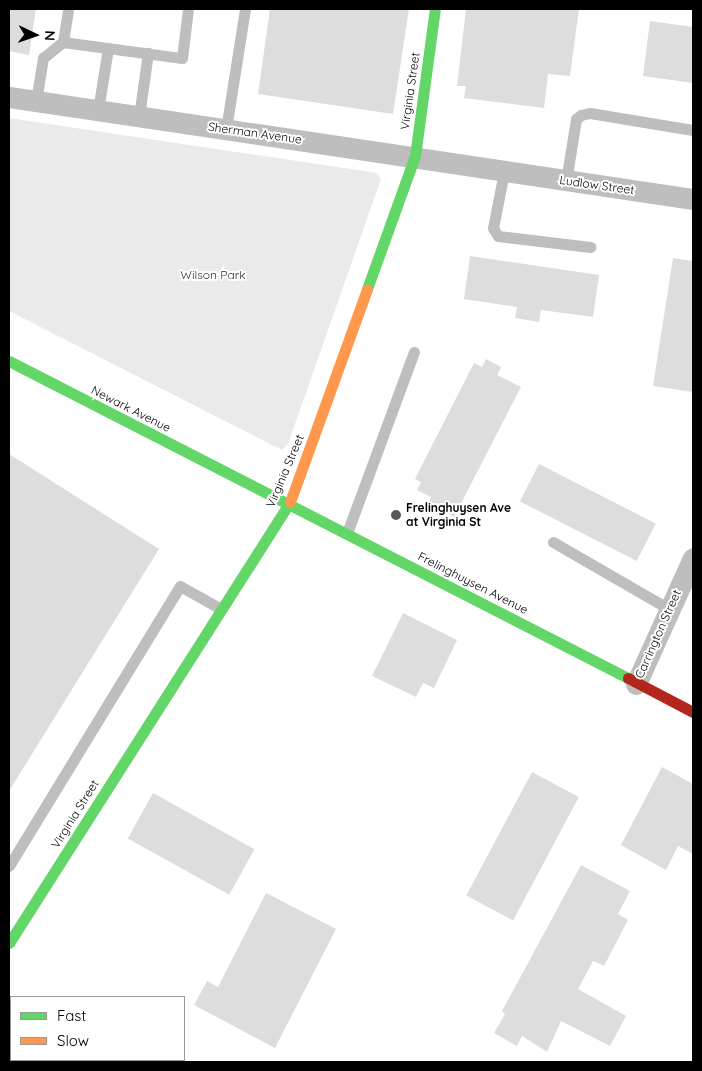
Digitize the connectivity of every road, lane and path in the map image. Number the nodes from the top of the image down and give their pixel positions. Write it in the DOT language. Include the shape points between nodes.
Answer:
graph roads {
  1 [pos="68,9"];
  2 [pos="188,9"];
  3 [pos="245,9"];
  4 [pos="435,9"];
  5 [pos="63,42"];
  6 [pos="108,48"];
  7 [pos="148,53"];
  8 [pos="9,97"];
  9 [pos="36,101"];
  10 [pos="98,110"];
  11 [pos="139,116"];
  12 [pos="226,129"];
  13 [pos="693,130"];
  14 [pos="415,156"];
  15 [pos="503,172"];
  16 [pos="566,181"];
  17 [pos="693,199"];
  18 [pos="590,247"];
  19 [pos="414,352"];
  20 [pos="9,361"];
  21 [pos="240,481"];
  22 [pos="288,504"];
  23 [pos="347,533"];
  24 [pos="553,542"];
  25 [pos="693,558"];
  26 [pos="221,609"];
  27 [pos="669,609"];
  28 [pos="636,684"];
  29 [pos="693,712"];
  30 [pos="9,866"];
  31 [pos="9,943"];
  1 -- 5 [label="lane"];
  2 -- 7 [label="lane" via="182,58"];
  3 -- 12 [label="lane"];
  4 -- 14 [label="street, Virginia Street"];
  5 -- 6 [label="lane"];
  5 -- 9 [label="lane" via="43,58"];
  6 -- 7 [label="lane"];
  6 -- 10 [label="lane"];
  7 -- 11 [label="lane"];
  8 -- 9 [label="street, Sherman Avenue"];
  9 -- 10 [label="street, Sherman Avenue"];
  10 -- 11 [label="street, Sherman Avenue"];
  11 -- 12 [label="street, Sherman Avenue"];
  12 -- 14 [label="street, Sherman Avenue"];
  13 -- 16 [label="lane" via="590,113 580,115 576,119"];
  14 -- 15 [label="street, Sherman Avenue"];
  14 -- 22 [label="street, Virginia Street"];
  15 -- 16 [label="street, Ludlow Street"];
  15 -- 18 [label="lane" via="493,228 498,236"];
  16 -- 17 [label="street, Ludlow Street"];
  19 -- 23 [label="lane"];
  20 -- 21 [label="street, Newark Avenue"];
  21 -- 22 [label="street, Frelinghuysen Avenue"];
  22 -- 23 [label="street, Frelinghuysen Avenue"];
  22 -- 26 [label="street, Virginia Street"];
  23 -- 28 [label="street, Frelinghuysen Avenue"];
  24 -- 27 [label="lane"];
  25 -- 27 [label="street, Carrington Street"];
  26 -- 30 [label="lane" via="180,586"];
  26 -- 31 [label="street, Virginia Street"];
  27 -- 28 [label="street, Carrington Street"];
  28 -- 29 [label="street, Frelinghuysen Avenue"];
}
